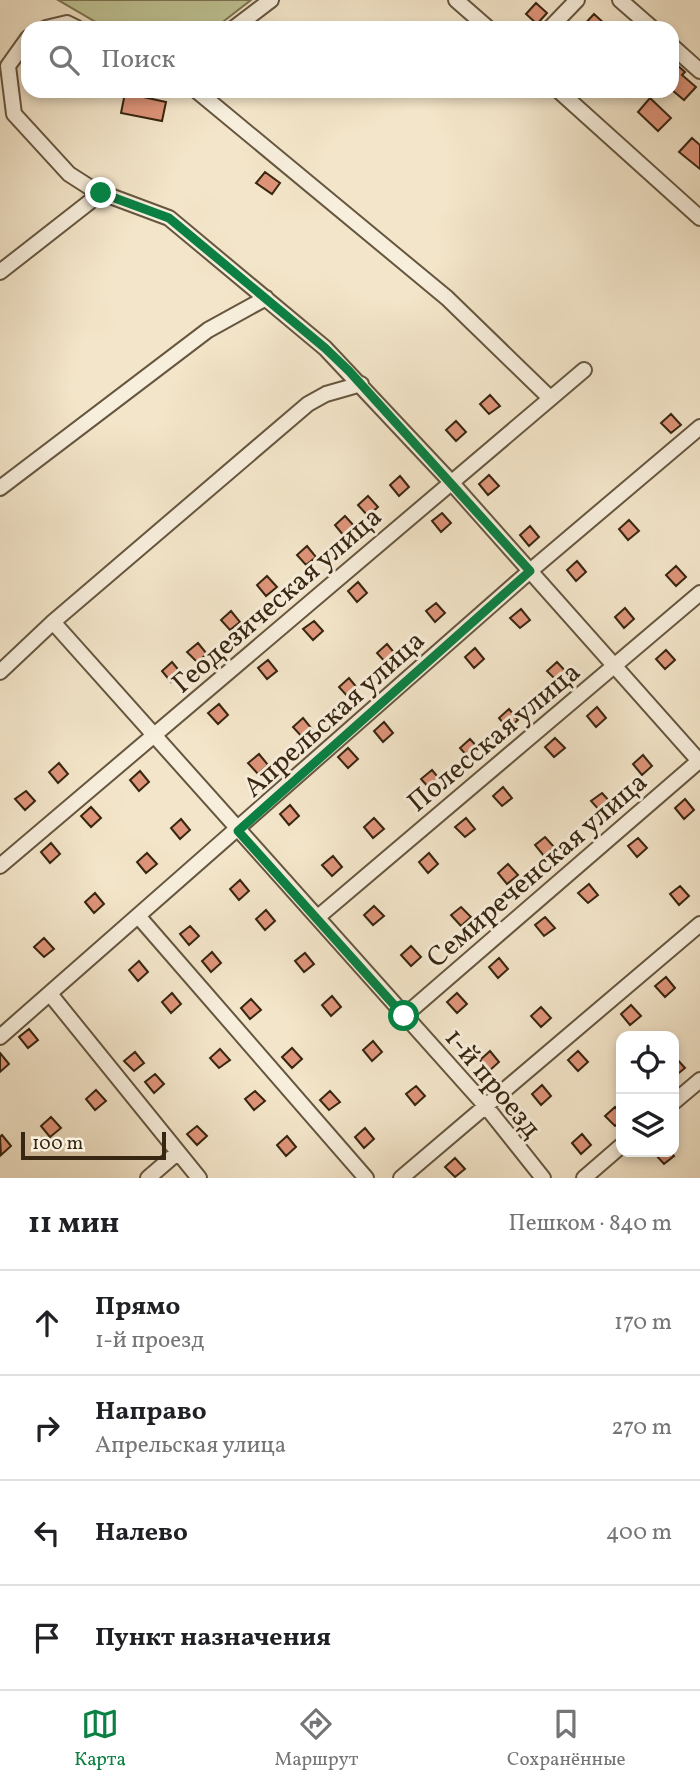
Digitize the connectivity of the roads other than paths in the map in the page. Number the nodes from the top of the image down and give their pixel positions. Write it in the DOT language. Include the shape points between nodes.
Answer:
graph roads {
  1 [pos="271,0"];
  2 [pos="456,0"];
  3 [pos="577,0"];
  4 [pos="620,0"];
  5 [pos="243,21"];
  6 [pos="480,21"];
  7 [pos="557,21"];
  8 [pos="644,21"];
  9 [pos="21,48"];
  10 [pos="679,52"];
  11 [pos="700,71"];
  12 [pos="205,98"];
  13 [pos="567,98"];
  14 [pos="101,193"];
  15 [pos="700,218"];
  16 [pos="0,272"];
  17 [pos="266,298"];
  18 [pos="584,370"];
  19 [pos="361,384"];
  20 [pos="550,398"];
  21 [pos="700,427"];
  22 [pos="450,481"];
  23 [pos="0,488"];
  24 [pos="530,571"];
  25 [pos="700,593"];
  26 [pos="53,622"];
  27 [pos="615,665"];
  28 [pos="0,672"];
  29 [pos="153,736"];
  30 [pos="700,761"];
  31 [pos="238,831"];
  32 [pos="0,866"];
  33 [pos="139,917"];
  34 [pos="318,917"];
  35 [pos="700,924"];
  36 [pos="50,994"];
  37 [pos="404,1016"];
  38 [pos="0,1037"];
  39 [pos="700,1080"];
  40 [pos="679,1098"];
  41 [pos="484,1104"];
  42 [pos="616,1150"];
  43 [pos="177,1153"];
  44 [pos="148,1178"];
  45 [pos="199,1178"];
  46 [pos="366,1178"];
  47 [pos="401,1178"];
  48 [pos="542,1178"];
  49 [pos="584,1178"];
  1 -- 5 [label="street"];
  2 -- 6 [label="street"];
  3 -- 7 [label="street"];
  4 -- 8 [label="street"];
  9 -- 14 [label="street" via="9,66 14,114 69,174"];
  10 -- 11 [label="street"];
  12 -- 20 [label="street" via="447,298"];
  13 -- 15 [label="street"];
  14 -- 16 [label="street"];
  14 -- 17 [label="street" via="169,218"];
  17 -- 19 [label="street"];
  17 -- 23 [label="street" via="208,330"];
  18 -- 20 [label="street, Геодезическая улица"];
  19 -- 22 [label="street"];
  19 -- 26 [label="street" via="308,404"];
  20 -- 22 [label="street, Геодезическая улица"];
  21 -- 24 [label="street, Апрельская улица"];
  22 -- 24 [label="street"];
  22 -- 29 [label="street, Геодезическая улица"];
  24 -- 27 [label="street"];
  24 -- 31 [label="street, Апрельская улица"];
  25 -- 27 [label="street, Полесская улица"];
  26 -- 28 [label="street"];
  26 -- 29 [label="street, 1-й проезд"];
  27 -- 30 [label="street"];
  27 -- 34 [label="street, Полесская улица"];
  29 -- 31 [label="street, 1-й проезд"];
  29 -- 32 [label="street, Геодезическая улица"];
  30 -- 37 [label="street, Семиреченская улица"];
  31 -- 33 [label="street, Апрельская улица"];
  31 -- 34 [label="street, 1-й проезд"];
  33 -- 36 [label="street, Апрельская улица"];
  33 -- 46 [label="street"];
  34 -- 37 [label="street, 1-й проезд"];
  35 -- 41 [label="street"];
  36 -- 38 [label="street, Апрельская улица"];
  36 -- 43 [label="street"];
  37 -- 41 [label="street, 1-й проезд"];
  39 -- 40 [label="street"];
  41 -- 47 [label="street"];
  41 -- 48 [label="street, 1-й проезд"];
  42 -- 49 [label="street"];
  43 -- 44 [label="street"];
  43 -- 45 [label="street"];
}
